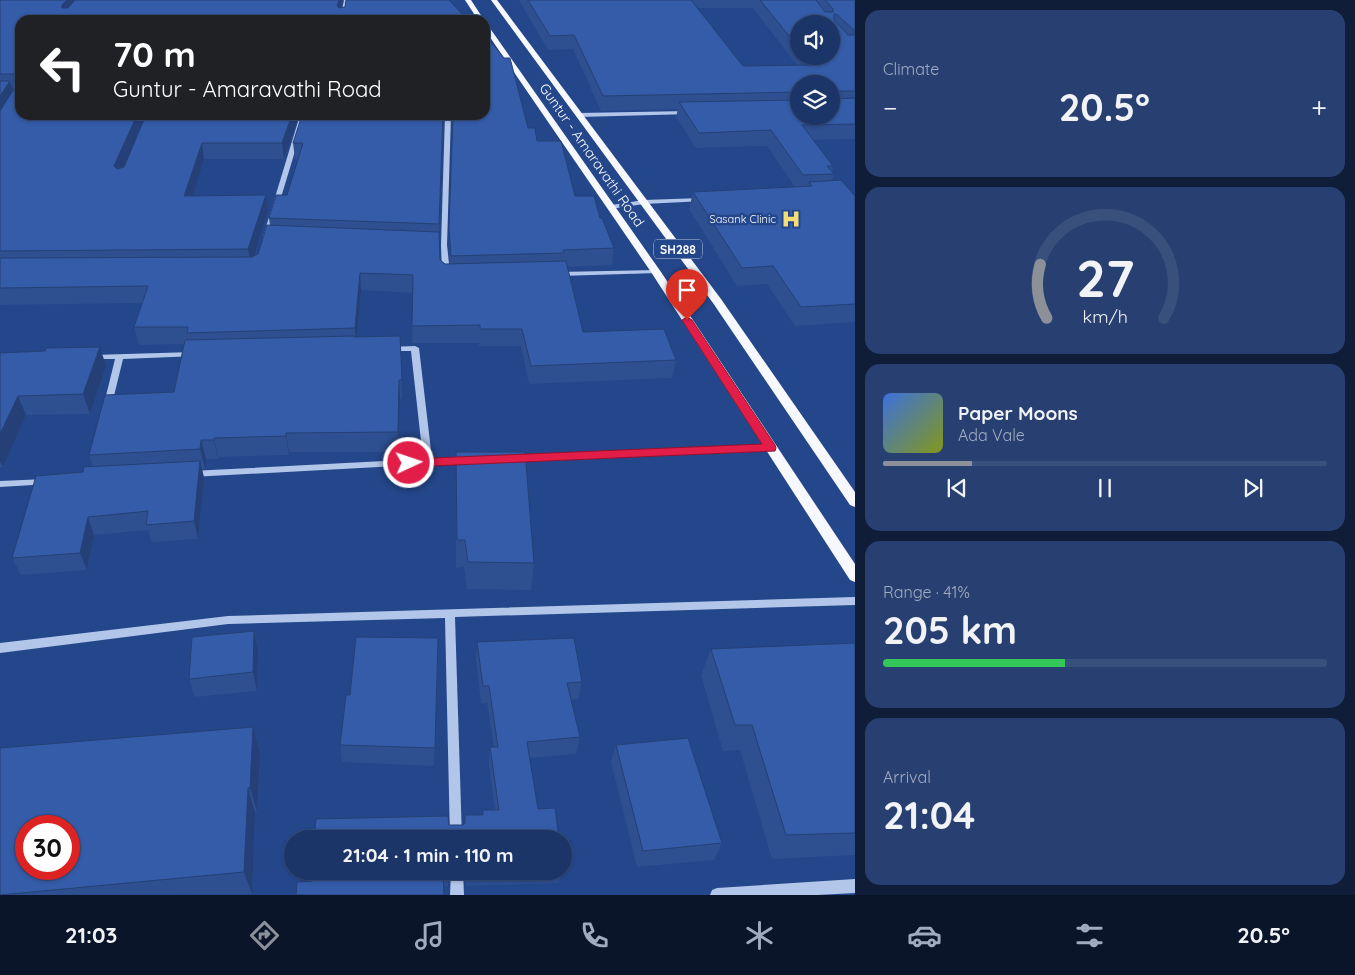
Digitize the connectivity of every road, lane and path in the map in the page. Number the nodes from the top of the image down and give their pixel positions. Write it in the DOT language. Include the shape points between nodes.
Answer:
graph roads {
  1 [pos="346,0"];
  2 [pos="468,0"];
  3 [pos="494,0"];
  4 [pos="343,15"];
  5 [pos="478,15"];
  6 [pos="490,40"];
  7 [pos="699,113"];
  8 [pos="579,115"];
  9 [pos="301,120"];
  10 [pos="448,120"];
  11 [pos="711,199"];
  12 [pos="644,202"];
  13 [pos="611,207"];
  14 [pos="265,238"];
  15 [pos="275,238"];
  16 [pos="434,245"];
  17 [pos="444,245"];
  18 [pos="263,246"];
  19 [pos="656,272"];
  20 [pos="546,274"];
  21 [pos="456,276"];
  22 [pos="376,349"];
  23 [pos="199,354"];
  24 [pos="120,356"];
  25 [pos="83,358"];
  26 [pos="105,413"];
  27 [pos="770,448"];
  28 [pos="506,458"];
  29 [pos="476,460"];
  30 [pos="428,462"];
  31 [pos="185,474"];
  32 [pos="58,481"];
  33 [pos="0,484"];
  34 [pos="855,502"];
  35 [pos="855,576"];
  36 [pos="855,601"];
  37 [pos="450,614"];
  38 [pos="0,648"];
  39 [pos="456,830"];
  40 [pos="457,880"];
  41 [pos="855,886"];
  42 [pos="458,895"];
  43 [pos="717,895"];
  1 -- 4 [label="street"];
  2 -- 5 [label="main road"];
  3 -- 8 [label="main road, Guntur - Amaravathi Road / SH288"];
  6 -- 13 [label="main road, Guntur - Amaravathi Road / SH288"];
  7 -- 8 [label="street"];
  8 -- 12 [label="main road, Guntur - Amaravathi Road / SH288"];
  9 -- 14 [label="street"];
  10 -- 17 [label="street"];
  11 -- 12 [label="street"];
  12 -- 13 [label="street"];
  12 -- 34 [label="main road, Guntur - Amaravathi Road / SH288"];
  13 -- 19 [label="main road, Guntur - Amaravathi Road / SH288"];
  14 -- 15 [label="street"];
  14 -- 18 [label="street"];
  16 -- 17 [label="street"];
  17 -- 21 [label="street" via="446,277"];
  19 -- 20 [label="street"];
  19 -- 27 [label="main road, Guntur - Amaravathi Road / SH288"];
  22 -- 30 [label="street" via="415,348"];
  23 -- 24 [label="street"];
  24 -- 25 [label="street"];
  24 -- 26 [label="street"];
  27 -- 28 [label="street"];
  27 -- 35 [label="main road, Guntur - Amaravathi Road / SH288"];
  29 -- 30 [label="street"];
  30 -- 31 [label="street"];
  32 -- 33 [label="street"];
  36 -- 37 [label="street"];
  37 -- 38 [label="street" via="228,620"];
  37 -- 39 [label="street"];
  40 -- 42 [label="street"];
  41 -- 43 [label="street"];
}
